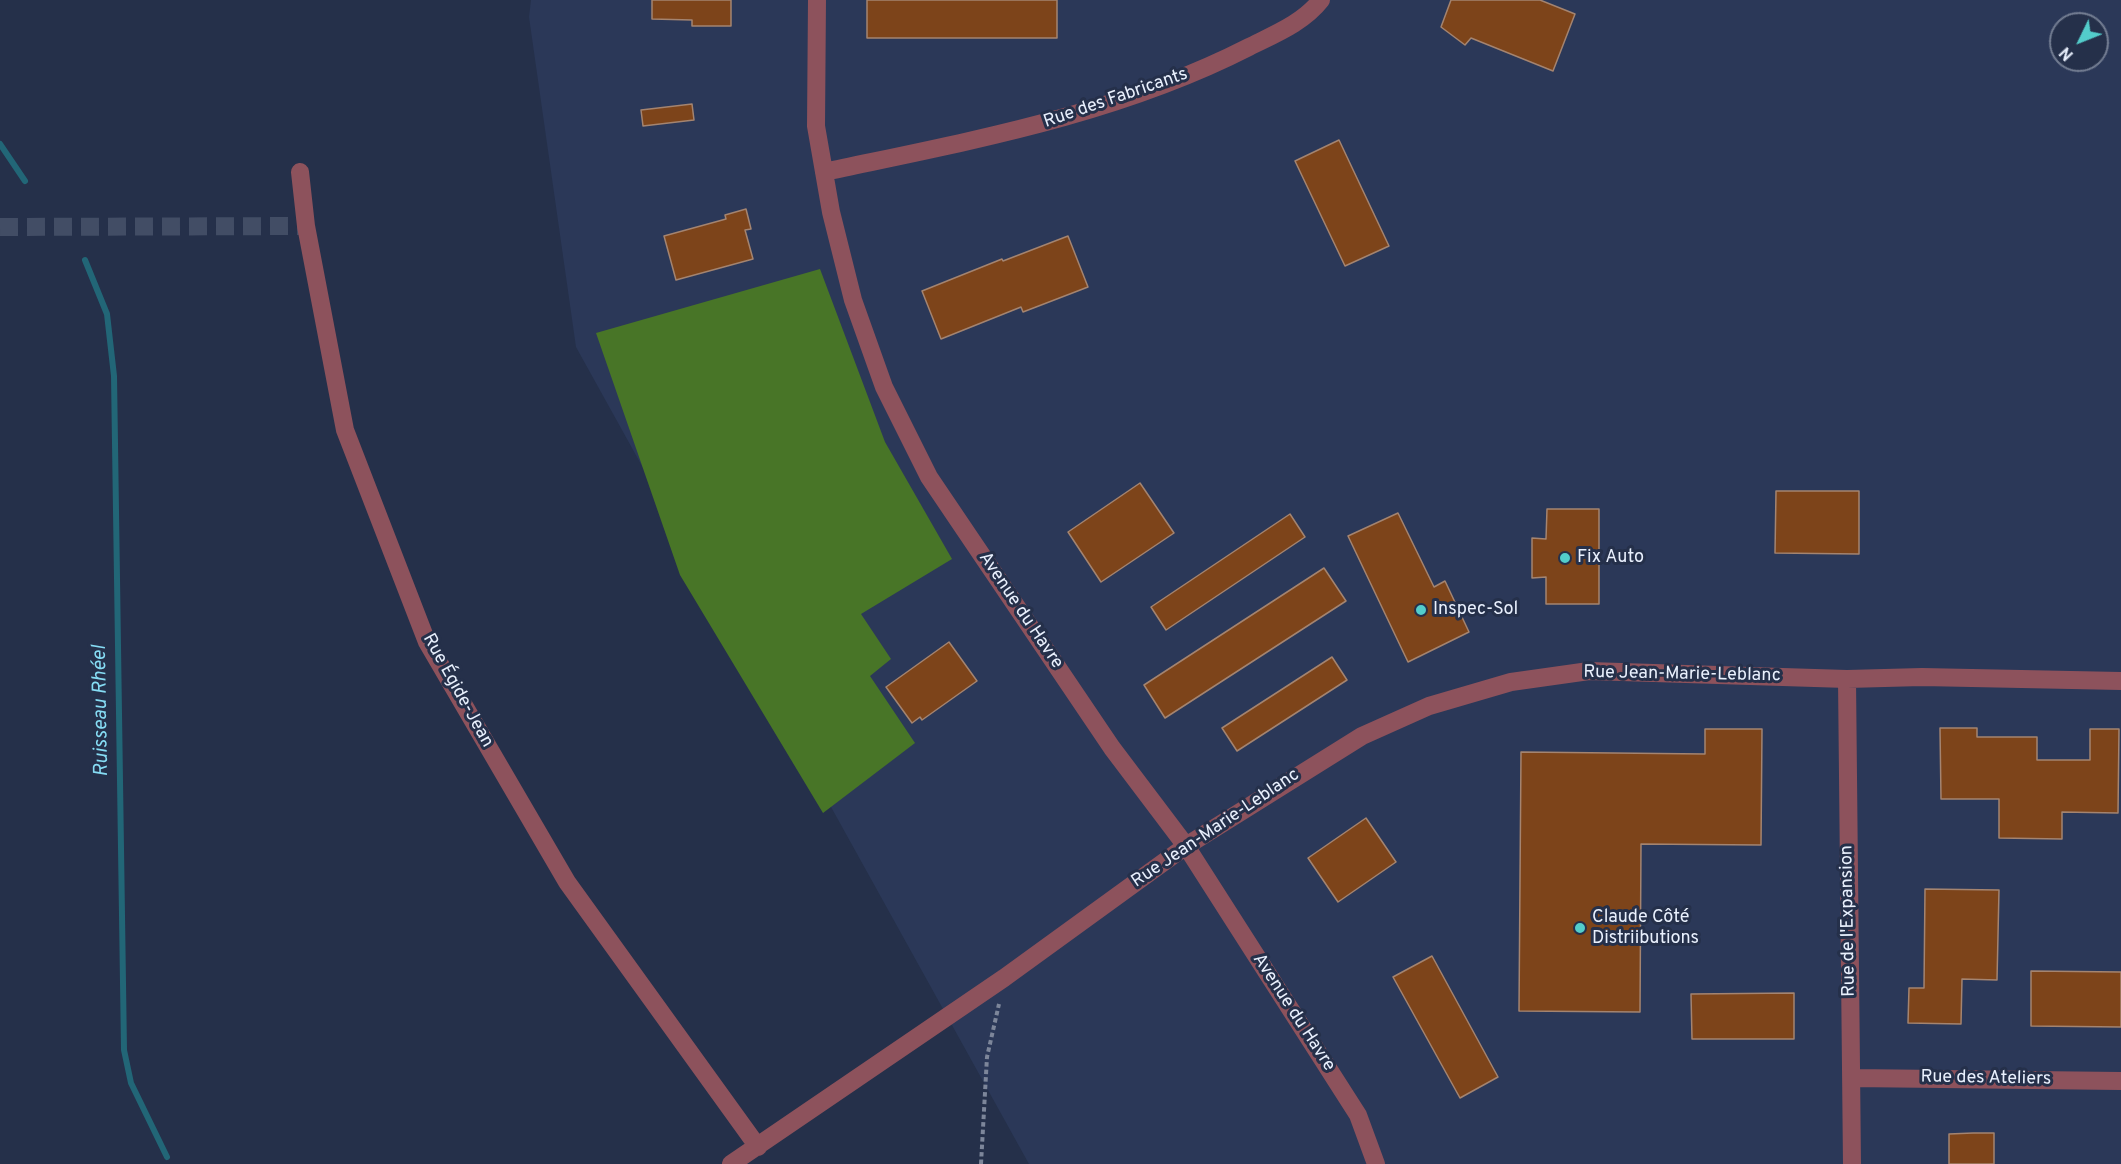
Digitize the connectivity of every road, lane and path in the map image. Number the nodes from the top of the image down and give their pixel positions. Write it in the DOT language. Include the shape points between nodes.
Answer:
graph roads {
  1 [pos="817,0"];
  2 [pos="1321,0"];
  3 [pos="824,171"];
  4 [pos="300,172"];
  5 [pos="1847,679"];
  6 [pos="2121,681"];
  7 [pos="1186,846"];
  8 [pos="1005,978"];
  9 [pos="1852,1078"];
  10 [pos="2121,1081"];
  11 [pos="758,1147"];
  12 [pos="731,1164"];
  13 [pos="981,1164"];
  14 [pos="1376,1164"];
  15 [pos="1852,1164"];
  1 -- 3 [label="street, Avenue du Havre" via="816,126"];
  2 -- 3 [label="street, Rue des Fabricants" via="1294,24 1216,64 1089,112 1033,128"];
  3 -- 7 [label="street, Avenue du Havre" via="853,300 884,387 929,477 1112,748"];
  4 -- 11 [label="street, Rue Égide-Jean" via="306,226 345,430 427,642 567,882"];
  5 -- 6 [label="street, Rue Jean-Marie-Leblanc"];
  5 -- 7 [label="street, Rue Jean-Marie-Leblanc" via="1589,671 1510,682 1429,706 1362,736"];
  5 -- 9 [label="street, Rue de l'Expansion"];
  7 -- 8 [label="street, Rue Jean-Marie-Leblanc"];
  7 -- 14 [label="street, Avenue du Havre" via="1358,1115"];
  8 -- 11 [label="street, Rue Jean-Marie-Leblanc"];
  8 -- 13 [label="path" via="987,1057"];
  9 -- 10 [label="street, Rue des Ateliers"];
  9 -- 15 [label="street, Rue de l'Expansion"];
  11 -- 12 [label="street"];
}
